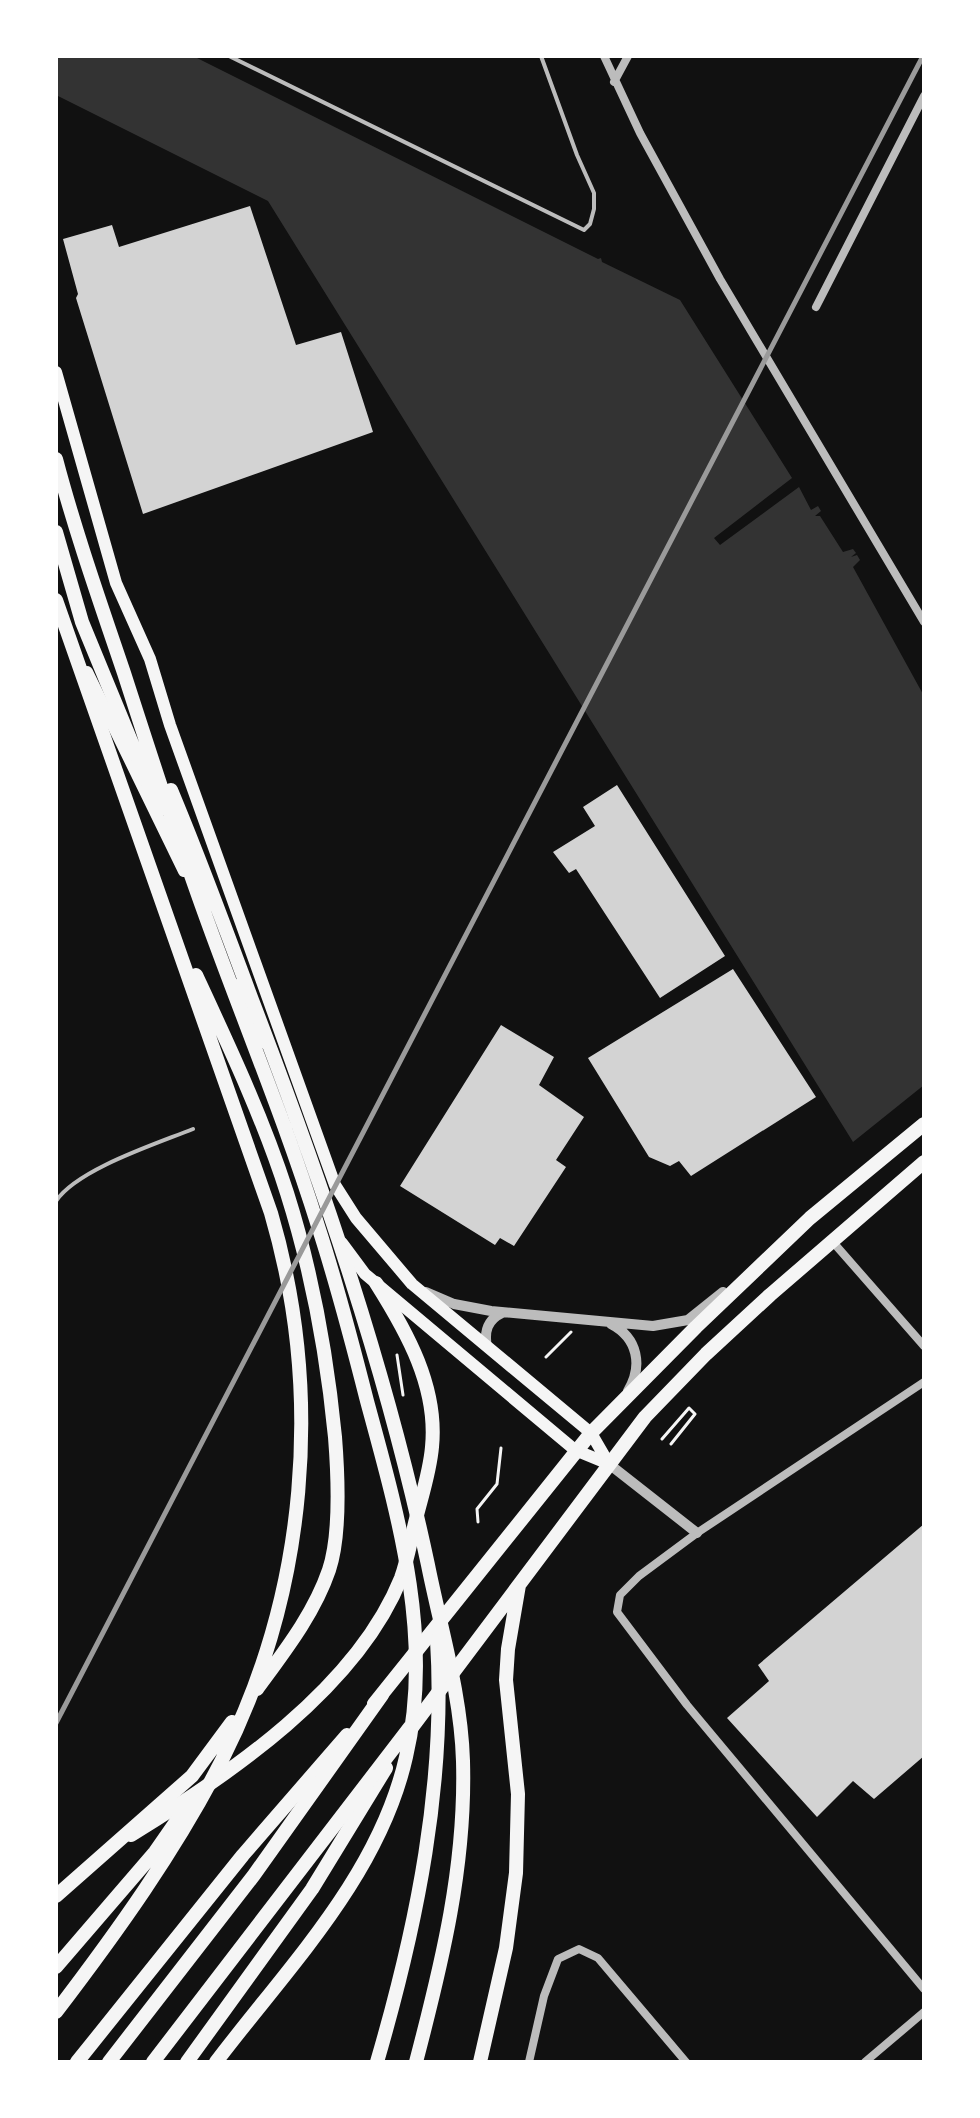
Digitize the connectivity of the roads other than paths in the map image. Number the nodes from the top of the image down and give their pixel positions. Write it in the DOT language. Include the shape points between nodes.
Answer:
graph roads {
  1 [pos="229,56"];
  2 [pos="541,56"];
  3 [pos="604,56"];
  4 [pos="628,56"];
  5 [pos="614,82"];
  6 [pos="924,96"];
  7 [pos="816,307"];
  8 [pos="56,372"];
  9 [pos="56,459"];
  10 [pos="56,532"];
  11 [pos="56,600"];
  12 [pos="56,609"];
  13 [pos="924,622"];
  14 [pos="133,701"];
  15 [pos="191,885"];
  16 [pos="160,898"];
  17 [pos="924,1124"];
  18 [pos="193,1129"];
  19 [pos="924,1162"];
  20 [pos="56,1201"];
  21 [pos="810,1218"];
  22 [pos="832,1241"];
  23 [pos="376,1283"];
  24 [pos="412,1284"];
  25 [pos="504,1312"];
  26 [pos="605,1322"];
  27 [pos="924,1346"];
  28 [pos="487,1347"];
  29 [pos="924,1382"];
  30 [pos="623,1399"];
  31 [pos="591,1433"];
  32 [pos="575,1450"];
  33 [pos="609,1464"];
  34 [pos="697,1533"];
  35 [pos="519,1581"];
  36 [pos="435,1599"];
  37 [pos="252,1687"];
  38 [pos="382,1695"];
  39 [pos="418,1718"];
  40 [pos="121,1841"];
  41 [pos="56,1896"];
  42 [pos="56,1967"];
  43 [pos="924,1989"];
  44 [pos="56,2012"];
  45 [pos="924,2012"];
  46 [pos="77,2062"];
  47 [pos="109,2062"];
  48 [pos="153,2062"];
  49 [pos="187,2062"];
  50 [pos="216,2062"];
  51 [pos="377,2062"];
  52 [pos="416,2062"];
  53 [pos="480,2062"];
  54 [pos="529,2062"];
  55 [pos="686,2062"];
  56 [pos="865,2062"];
  1 -- 2 [label="lane" via="584,230 590,224 594,193"];
  3 -- 5 [label="street"];
  4 -- 5 [label="street"];
  5 -- 13 [label="street" via="720,279"];
  6 -- 7 [label="street"];
  8 -- 24 [label="main road" via="116,583 150,659 335,1185"];
  9 -- 14 [label="highway"];
  10 -- 15 [label="highway" via="82,622"];
  11 -- 16 [label="highway"];
  12 -- 15 [label="main road"];
  14 -- 36 [label="highway" via="324,1194 406,1473"];
  14 -- 50 [label="highway" via="340,1297 394,1502 412,1597 415,1645 411,1734 386,1820 333,1910"];
  15 -- 23 [label="main road" via="247,1006 321,1217"];
  16 -- 37 [label="highway" via="271,1213 296,1334 302,1415 299,1498 278,1614"];
  16 -- 40 [label="highway" via="242,1075 300,1236 327,1371 337,1499 330,1568 300,1629 192,1776"];
  17 -- 21 [label="highway"];
  18 -- 20 [label="lane" via="65,1187"];
  19 -- 22 [label="highway"];
  21 -- 26 [label="street" via="688,1320 653,1326"];
  21 -- 30 [label="highway"];
  22 -- 27 [label="street"];
  22 -- 33 [label="highway" via="706,1354 645,1417"];
  23 -- 32 [label="main road"];
  23 -- 40 [label="highway" via="404,1327 433,1419 429,1468 402,1576 359,1648 306,1707 229,1770"];
  24 -- 25 [label="street" via="454,1304"];
  24 -- 28 [label="main road"];
  25 -- 26 [label="street"];
  25 -- 28 [label="street" via="489,1323"];
  26 -- 30 [label="street" via="627,1335 636,1354 636,1373"];
  28 -- 31 [label="main road"];
  29 -- 34 [label="street"];
  30 -- 31 [label="highway"];
  31 -- 32 [label="highway"];
  31 -- 33 [label="main road"];
  32 -- 33 [label="main road"];
  32 -- 38 [label="highway"];
  33 -- 34 [label="street"];
  33 -- 35 [label="highway"];
  34 -- 43 [label="street" via="639,1576 620,1595 617,1612 687,1705"];
  35 -- 39 [label="highway"];
  35 -- 53 [label="highway" via="506,1680 518,1794 516,1873 506,1948"];
  36 -- 51 [label="highway" via="439,1733 432,1815 402,1969"];
  36 -- 52 [label="highway" via="461,1727 462,1825 449,1928"];
  37 -- 42 [label="highway" via="205,1777 155,1852"];
  37 -- 44 [label="highway" via="224,1757 165,1859"];
  38 -- 46 [label="highway" via="243,1855"];
  38 -- 47 [label="highway" via="254,1875"];
  39 -- 48 [label="highway"];
  39 -- 49 [label="highway" via="312,1889"];
  40 -- 41 [label="highway"];
  45 -- 56 [label="street"];
  54 -- 55 [label="street" via="558,1959 579,1949 598,1958"];
}
